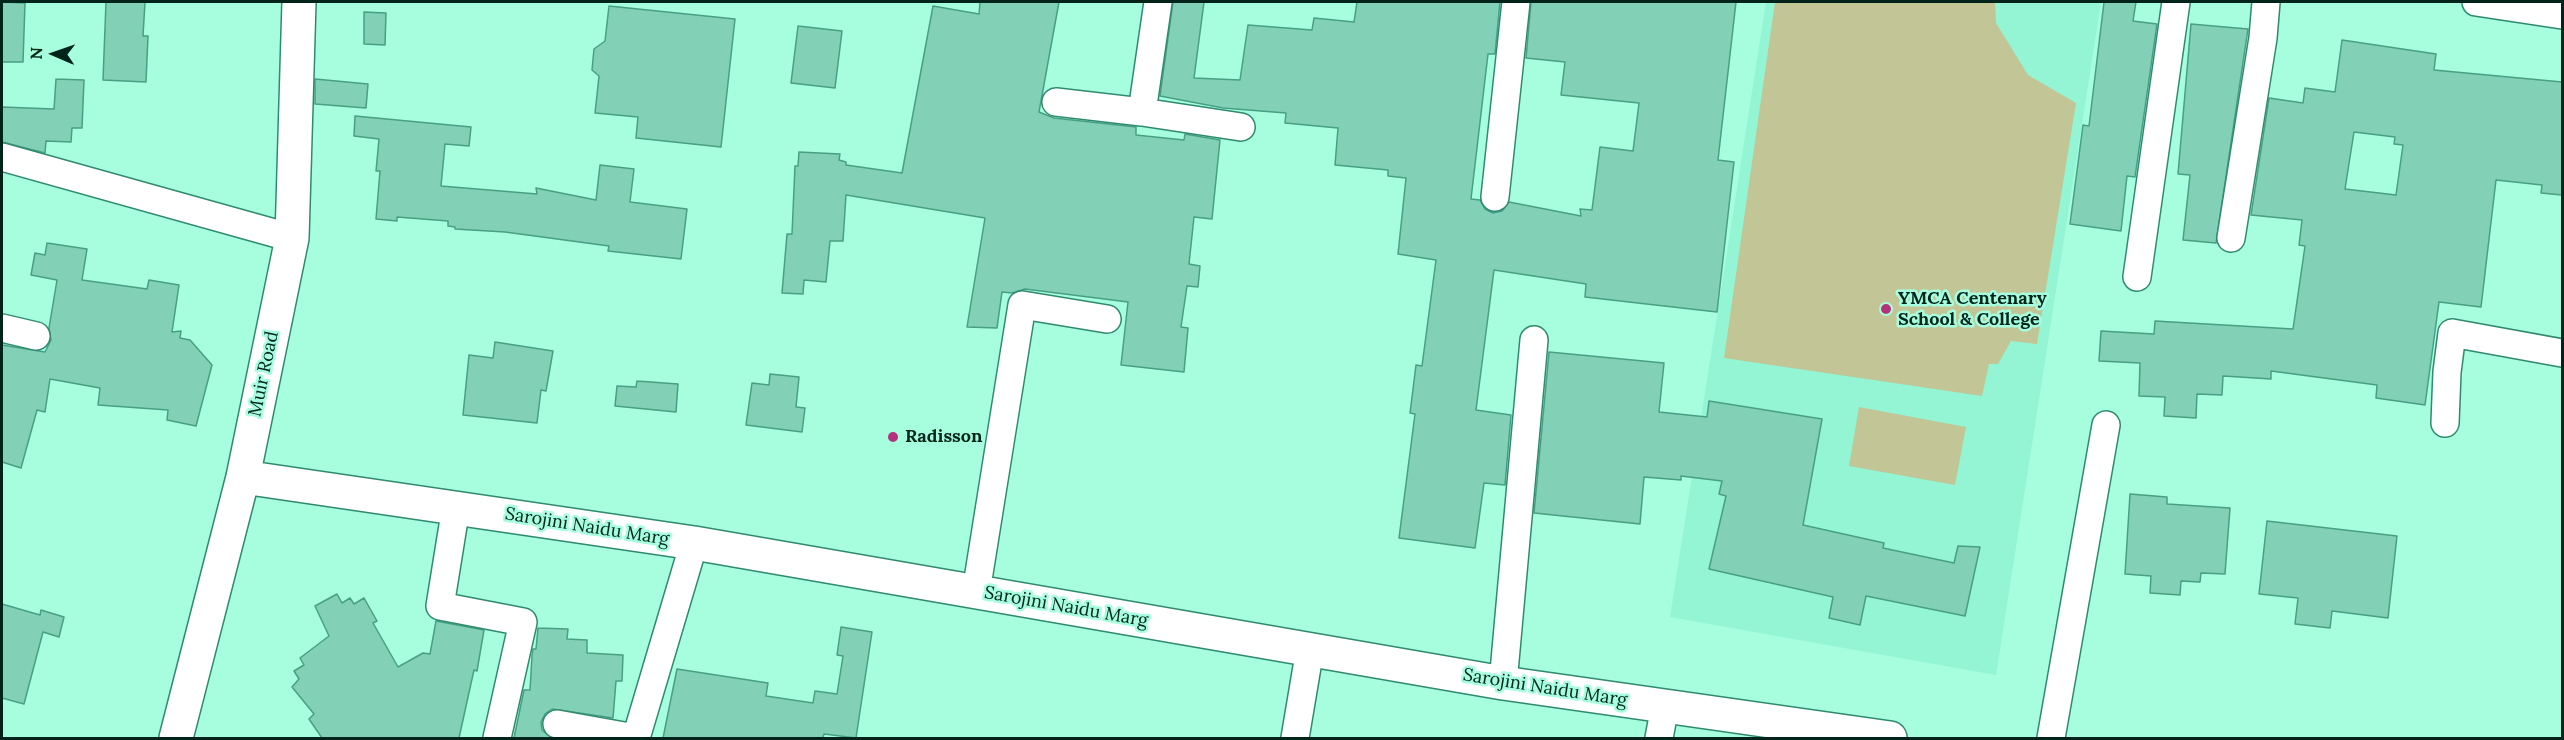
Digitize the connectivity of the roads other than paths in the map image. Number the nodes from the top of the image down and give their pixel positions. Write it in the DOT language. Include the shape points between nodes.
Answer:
graph roads {
  1 [pos="299,2"];
  2 [pos="1158,2"];
  3 [pos="1516,2"];
  4 [pos="2176,2"];
  5 [pos="2266,2"];
  6 [pos="2476,2"];
  7 [pos="2562,15"];
  8 [pos="1056,102"];
  9 [pos="1142,112"];
  10 [pos="1241,127"];
  11 [pos="2,157"];
  12 [pos="1495,197"];
  13 [pos="292,238"];
  14 [pos="2231,238"];
  15 [pos="2137,277"];
  16 [pos="1107,319"];
  17 [pos="2,328"];
  18 [pos="36,336"];
  19 [pos="1534,340"];
  20 [pos="2562,353"];
  21 [pos="2445,423"];
  22 [pos="2106,425"];
  23 [pos="243,477"];
  24 [pos="456,507"];
  25 [pos="694,543"];
  26 [pos="976,592"];
  27 [pos="1310,649"];
  28 [pos="1503,682"];
  29 [pos="1665,706"];
  30 [pos="557,724"];
  31 [pos="176,738"];
  32 [pos="497,738"];
  33 [pos="636,738"];
  34 [pos="1295,738"];
  35 [pos="1659,738"];
  36 [pos="1890,738"];
  37 [pos="2051,738"];
  1 -- 13 [label="main road, Muir Road"];
  2 -- 9 [label="street"];
  3 -- 12 [label="street"];
  4 -- 15 [label="street"];
  5 -- 14 [label="street"];
  6 -- 7 [label="street"];
  8 -- 9 [label="street"];
  9 -- 10 [label="street"];
  11 -- 13 [label="street"];
  13 -- 23 [label="main road, Muir Road"];
  16 -- 26 [label="street" via="1022,305"];
  17 -- 18 [label="street"];
  19 -- 28 [label="street"];
  20 -- 21 [label="street" via="2452,333"];
  22 -- 37 [label="street"];
  23 -- 24 [label="main road, Sarojini Naidu Marg"];
  23 -- 31 [label="main road, Muir Road"];
  24 -- 25 [label="main road, Sarojini Naidu Marg"];
  24 -- 32 [label="street" via="440,606 523,622"];
  25 -- 26 [label="main road, Sarojini Naidu Marg"];
  25 -- 33 [label="street"];
  26 -- 27 [label="main road, Sarojini Naidu Marg"];
  27 -- 28 [label="main road, Sarojini Naidu Marg"];
  27 -- 34 [label="street"];
  28 -- 29 [label="main road, Sarojini Naidu Marg"];
  29 -- 35 [label="street"];
  29 -- 36 [label="main road, Sarojini Naidu Marg"];
  30 -- 33 [label="street"];
}
